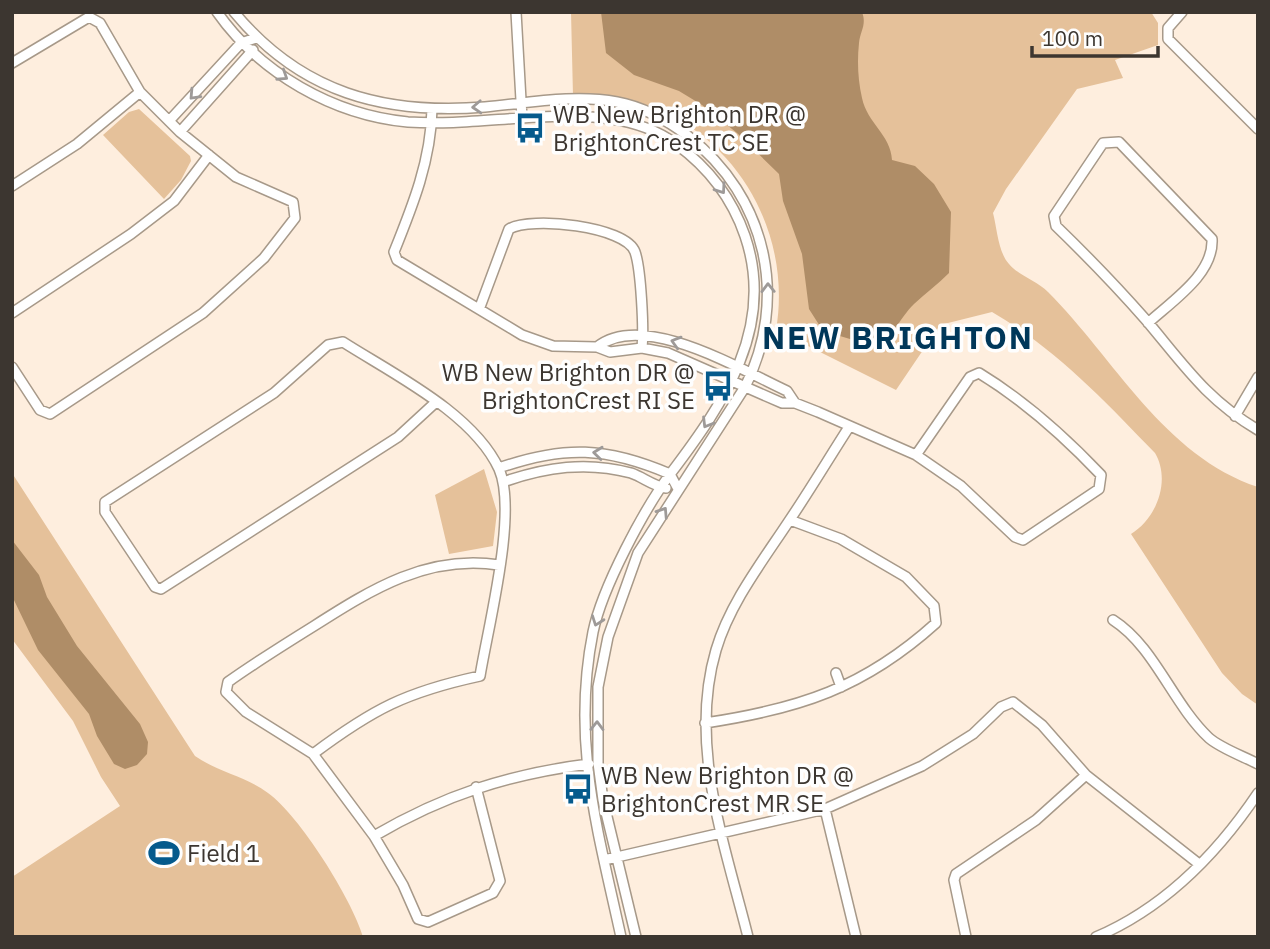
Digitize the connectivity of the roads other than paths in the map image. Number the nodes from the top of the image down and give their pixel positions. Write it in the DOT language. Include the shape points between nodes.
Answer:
graph roads {
  1 [pos="217,12"];
  2 [pos="234,12"];
  3 [pos="516,12"];
  4 [pos="1182,12"];
  5 [pos="256,38"];
  6 [pos="241,43"];
  7 [pos="251,54"];
  8 [pos="12,63"];
  9 [pos="140,93"];
  10 [pos="521,103"];
  11 [pos="432,109"];
  12 [pos="522,118"];
  13 [pos="169,121"];
  14 [pos="431,123"];
  15 [pos="1258,129"];
  16 [pos="180,132"];
  17 [pos="209,155"];
  18 [pos="12,187"];
  19 [pos="480,307"];
  20 [pos="12,313"];
  21 [pos="1148,323"];
  22 [pos="643,335"];
  23 [pos="597,347"];
  24 [pos="642,348"];
  25 [pos="12,367"];
  26 [pos="738,369"];
  27 [pos="751,375"];
  28 [pos="1258,377"];
  29 [pos="732,382"];
  30 [pos="745,387"];
  31 [pos="436,402"];
  32 [pos="796,403"];
  33 [pos="1235,416"];
  34 [pos="849,427"];
  35 [pos="1258,430"];
  36 [pos="916,455"];
  37 [pos="499,468"];
  38 [pos="670,474"];
  39 [pos="503,482"];
  40 [pos="662,488"];
  41 [pos="678,489"];
  42 [pos="790,520"];
  43 [pos="499,565"];
  44 [pos="1113,620"];
  45 [pos="836,673"];
  46 [pos="841,687"];
  47 [pos="705,723"];
  48 [pos="313,754"];
  49 [pos="598,763"];
  50 [pos="585,764"];
  51 [pos="1258,764"];
  52 [pos="1086,775"];
  53 [pos="476,787"];
  54 [pos="1258,793"];
  55 [pos="825,809"];
  56 [pos="722,832"];
  57 [pos="374,836"];
  58 [pos="618,857"];
  59 [pos="604,860"];
  60 [pos="1199,864"];
  61 [pos="621,937"];
  62 [pos="636,937"];
  63 [pos="748,937"];
  64 [pos="856,937"];
  65 [pos="966,937"];
  66 [pos="1096,937"];
  1 -- 6 [label="street"];
  2 -- 5 [label="street"];
  3 -- 10 [label="street"];
  4 -- 15 [label="street" via="1168,28 1168,39"];
  5 -- 6 [label="street"];
  5 -- 7 [label="street"];
  5 -- 11 [label="street" via="291,66 335,89 381,103"];
  6 -- 7 [label="street"];
  6 -- 13 [label="street, one-way"];
  7 -- 14 [label="street, one-way" via="330,102 376,116"];
  7 -- 16 [label="street"];
  8 -- 9 [label="street" via="89,18 100,23"];
  9 -- 13 [label="street"];
  9 -- 18 [label="street" via="77,145"];
  10 -- 11 [label="street, one-way"];
  10 -- 12 [label="street"];
  27 -- 10 [label="street, one-way" via="768,316 767,265 761,235 722,167 704,148 651,112 617,102"];
  11 -- 14 [label="street"];
  12 -- 14 [label="street"];
  12 -- 26 [label="street, one-way" via="607,118 637,124 664,135 715,180 733,206 752,258 755,315"];
  13 -- 16 [label="street"];
  14 -- 19 [label="street" via="423,172 394,252 397,260"];
  16 -- 17 [label="street"];
  17 -- 20 [label="street" via="174,201"];
  17 -- 25 [label="street" via="236,177 293,202 295,218 264,258 203,313 50,414 40,410"];
  19 -- 22 [label="street" via="509,229 544,222 582,226 627,242 635,250"];
  19 -- 23 [label="street" via="522,335 553,346"];
  21 -- 21 [label="street" via="1056,226 1054,216 1109,141 1119,142 1212,239 1213,252 1192,285"];
  21 -- 33 [label="street" via="1200,387"];
  22 -- 23 [label="street" via="606,339"];
  22 -- 24 [label="street"];
  26 -- 22 [label="street, one-way" via="694,348"];
  23 -- 24 [label="street" via="610,352"];
  24 -- 29 [label="street" via="691,361"];
  26 -- 27 [label="street"];
  26 -- 29 [label="street"];
  27 -- 30 [label="street"];
  27 -- 32 [label="street" via="787,391"];
  28 -- 33 [label="street"];
  29 -- 30 [label="street"];
  29 -- 38 [label="street, one-way"];
  30 -- 32 [label="street" via="782,403"];
  30 -- 41 [label="street"];
  31 -- 31 [label="street" via="342,342 328,345 274,393 105,502 105,512 155,587 162,589 398,437"];
  31 -- 37 [label="street" via="477,437"];
  32 -- 34 [label="street"];
  33 -- 35 [label="street"];
  34 -- 36 [label="street"];
  34 -- 42 [label="street"];
  36 -- 36 [label="street" via="961,486 1023,540 1099,489 1101,475 1078,450 1008,391 979,373 970,377"];
  38 -- 37 [label="street, one-way" via="595,452 560,451"];
  37 -- 39 [label="street"];
  38 -- 40 [label="street"];
  38 -- 41 [label="street"];
  39 -- 40 [label="street" via="561,466 598,466 637,475"];
  39 -- 43 [label="street" via="505,538"];
  40 -- 41 [label="street"];
  40 -- 50 [label="street, one-way" via="635,530 594,629 585,693"];
  49 -- 41 [label="street, one-way" via="598,687 608,637 638,553"];
  42 -- 46 [label="street" via="875,557 906,577 934,606 936,623 913,644 876,671"];
  42 -- 47 [label="street" via="730,615 716,649"];
  43 -- 48 [label="street" via="480,676 391,702"];
  43 -- 48 [label="street" via="473,561 443,564 381,584 228,682 226,692 246,712"];
  44 -- 51 [label="street" via="1130,631 1181,707 1211,740"];
  45 -- 46 [label="street"];
  46 -- 47 [label="street" via="798,705"];
  47 -- 56 [label="street" via="711,787"];
  48 -- 57 [label="street"];
  49 -- 50 [label="street"];
  49 -- 58 [label="street"];
  50 -- 53 [label="street"];
  50 -- 59 [label="street"];
  52 -- 55 [label="street" via="1042,725 1013,702 922,766"];
  52 -- 60 [label="street"];
  52 -- 65 [label="street" via="1036,820 956,874"];
  53 -- 57 [label="street" via="441,799"];
  53 -- 57 [label="street" via="500,881 493,893 428,922 418,919"];
  54 -- 60 [label="street" via="1229,835"];
  55 -- 56 [label="street"];
  55 -- 64 [label="street"];
  56 -- 58 [label="street"];
  56 -- 63 [label="street"];
  58 -- 59 [label="street"];
  58 -- 62 [label="street"];
  59 -- 61 [label="street"];
  60 -- 66 [label="street" via="1147,911"];
}
